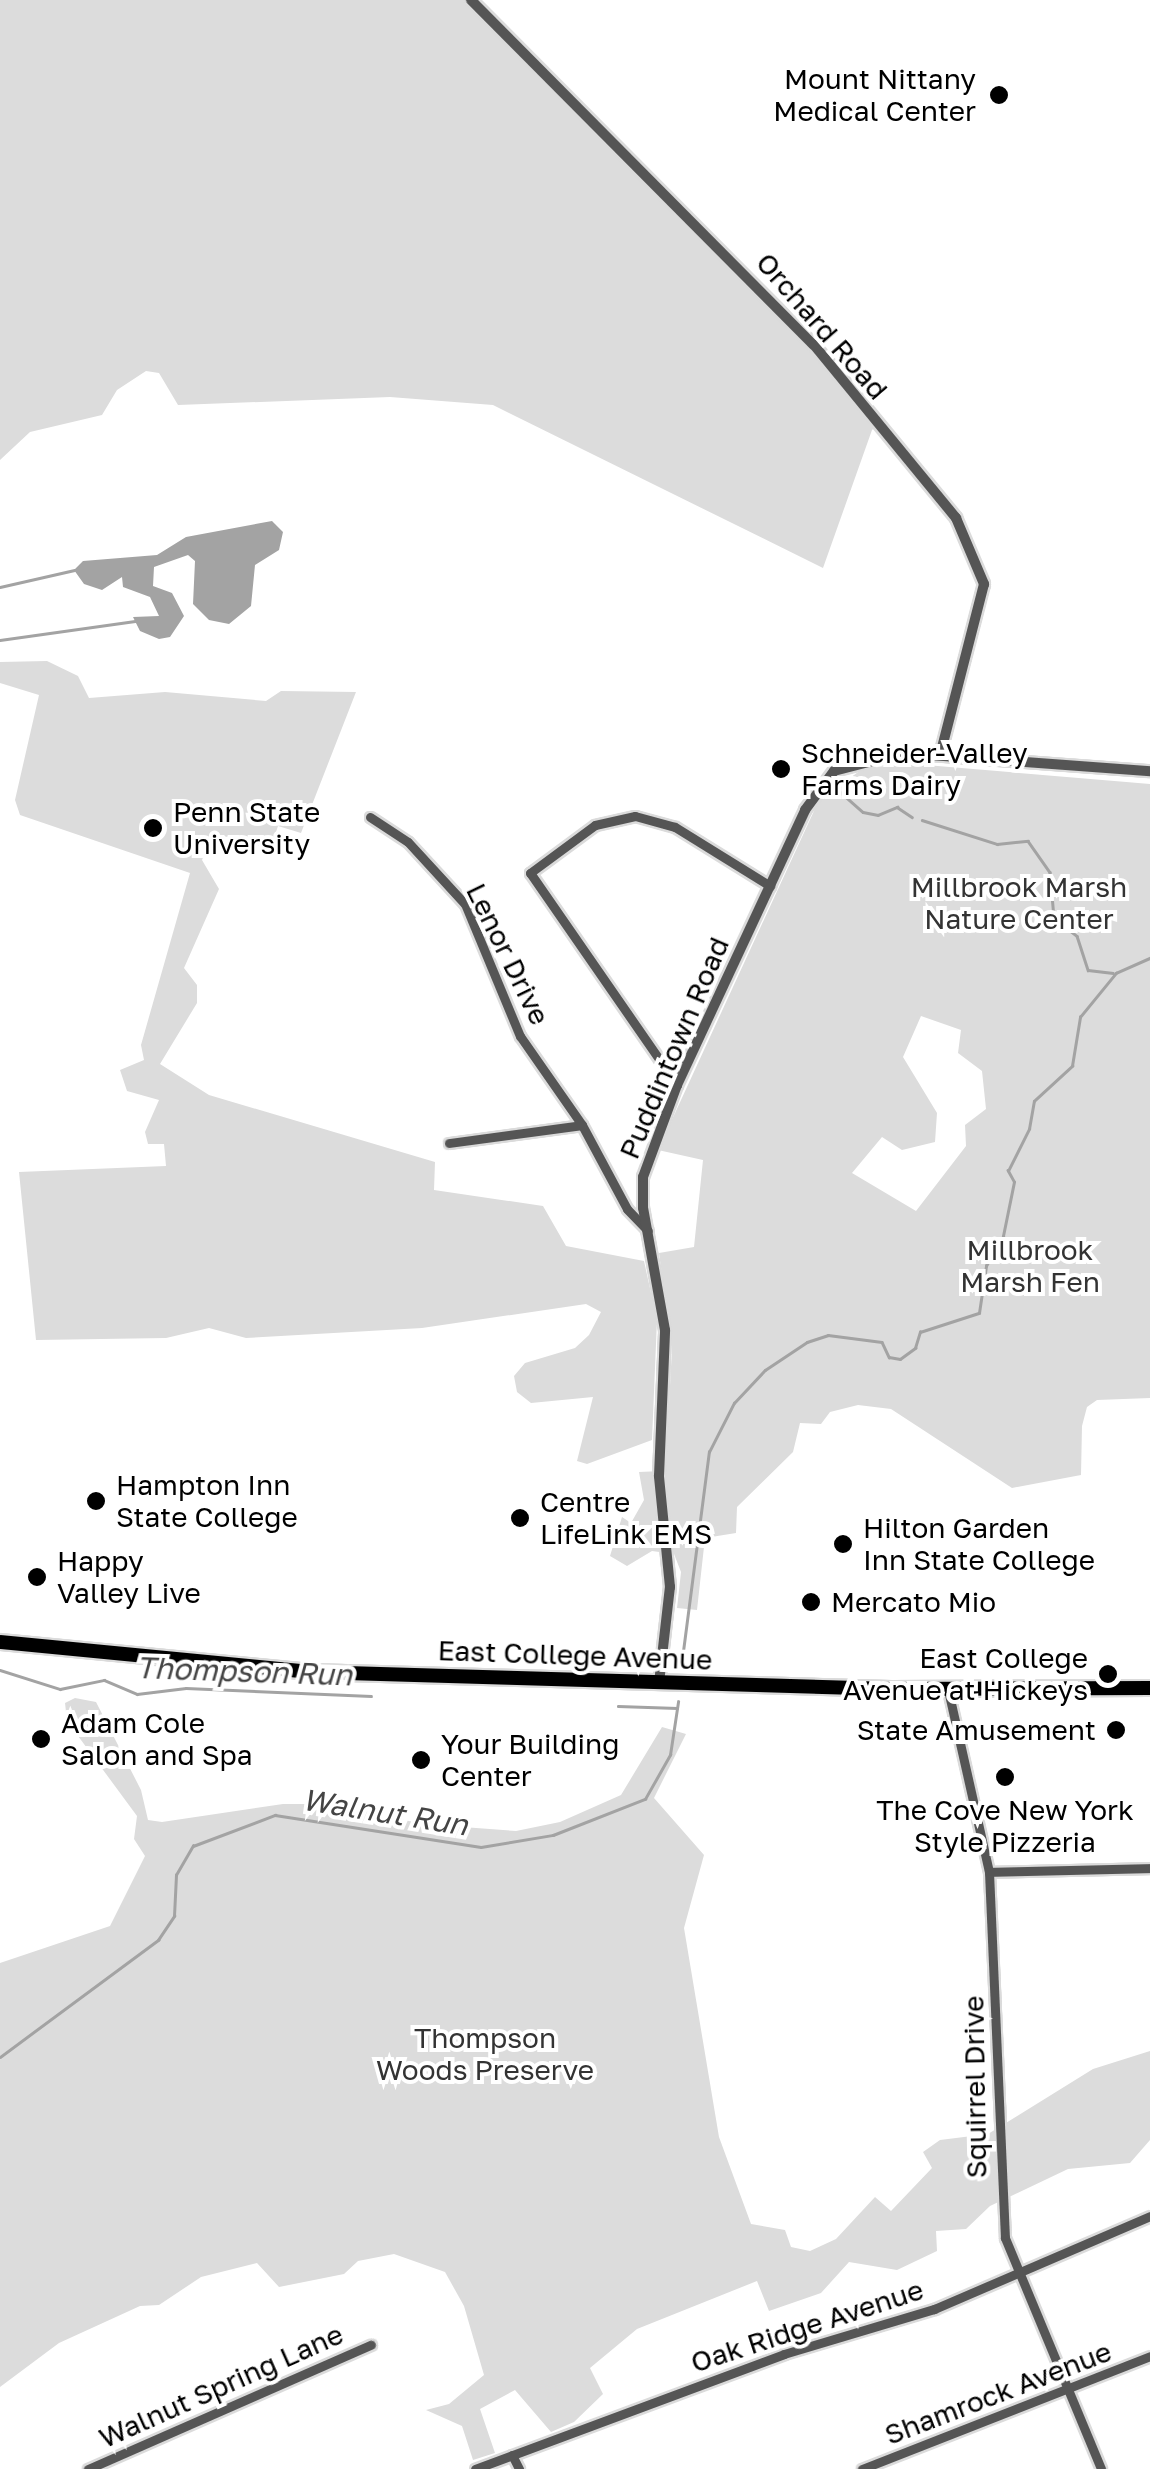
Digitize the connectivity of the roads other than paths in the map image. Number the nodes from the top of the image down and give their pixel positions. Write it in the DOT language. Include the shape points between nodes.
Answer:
graph roads {
  1 [pos="471,0"];
  2 [pos="941,751"];
  3 [pos="1150,771"];
  4 [pos="370,817"];
  5 [pos="770,886"];
  6 [pos="677,1085"];
  7 [pos="582,1125"];
  8 [pos="449,1143"];
  9 [pos="648,1231"];
  10 [pos="0,1642"];
  11 [pos="659,1683"];
  12 [pos="1150,1688"];
  13 [pos="948,1690"];
  14 [pos="1150,1868"];
  15 [pos="989,1872"];
  16 [pos="1150,2216"];
  17 [pos="1017,2274"];
  18 [pos="372,2345"];
  19 [pos="1150,2356"];
  20 [pos="1068,2392"];
  21 [pos="512,2455"];
  22 [pos="88,2469"];
  23 [pos="475,2469"];
  24 [pos="519,2469"];
  25 [pos="862,2469"];
  26 [pos="1101,2469"];
  1 -- 2 [label="street, Orchard Road" via="814,344 956,518 984,584"];
  2 -- 3 [label="street, Puddintown Road"];
  2 -- 5 [label="street, Puddintown Road" via="872,757 834,771 805,810"];
  4 -- 7 [label="street, Lenor Drive" via="423,856 464,904 520,1036"];
  5 -- 6 [label="street, Puddintown Road"];
  5 -- 6 [label="street" via="675,827 636,816 595,825 530,873"];
  6 -- 9 [label="street, Puddintown Road" via="643,1177"];
  7 -- 8 [label="street"];
  7 -- 9 [label="street, Lenor Drive" via="627,1209"];
  9 -- 11 [label="street, Puddintown Road" via="665,1330 658,1476 670,1586"];
  10 -- 11 [label="main road, East College Avenue" via="232,1668"];
  11 -- 13 [label="main road, East College Avenue"];
  12 -- 13 [label="main road, East College Avenue"];
  13 -- 15 [label="street, Squirrel Drive"];
  14 -- 15 [label="street"];
  15 -- 17 [label="street, Squirrel Drive" via="1001,2208"];
  16 -- 17 [label="street, Oak Ridge Avenue"];
  17 -- 20 [label="street, Squirrel Drive"];
  17 -- 21 [label="street, Oak Ridge Avenue"];
  18 -- 22 [label="street, Walnut Spring Lane"];
  19 -- 20 [label="street, Shamrock Avenue"];
  20 -- 25 [label="street, Shamrock Avenue"];
  20 -- 26 [label="street, Squirrel Drive"];
  21 -- 23 [label="street, Oak Ridge Avenue"];
  21 -- 24 [label="street"];
}
